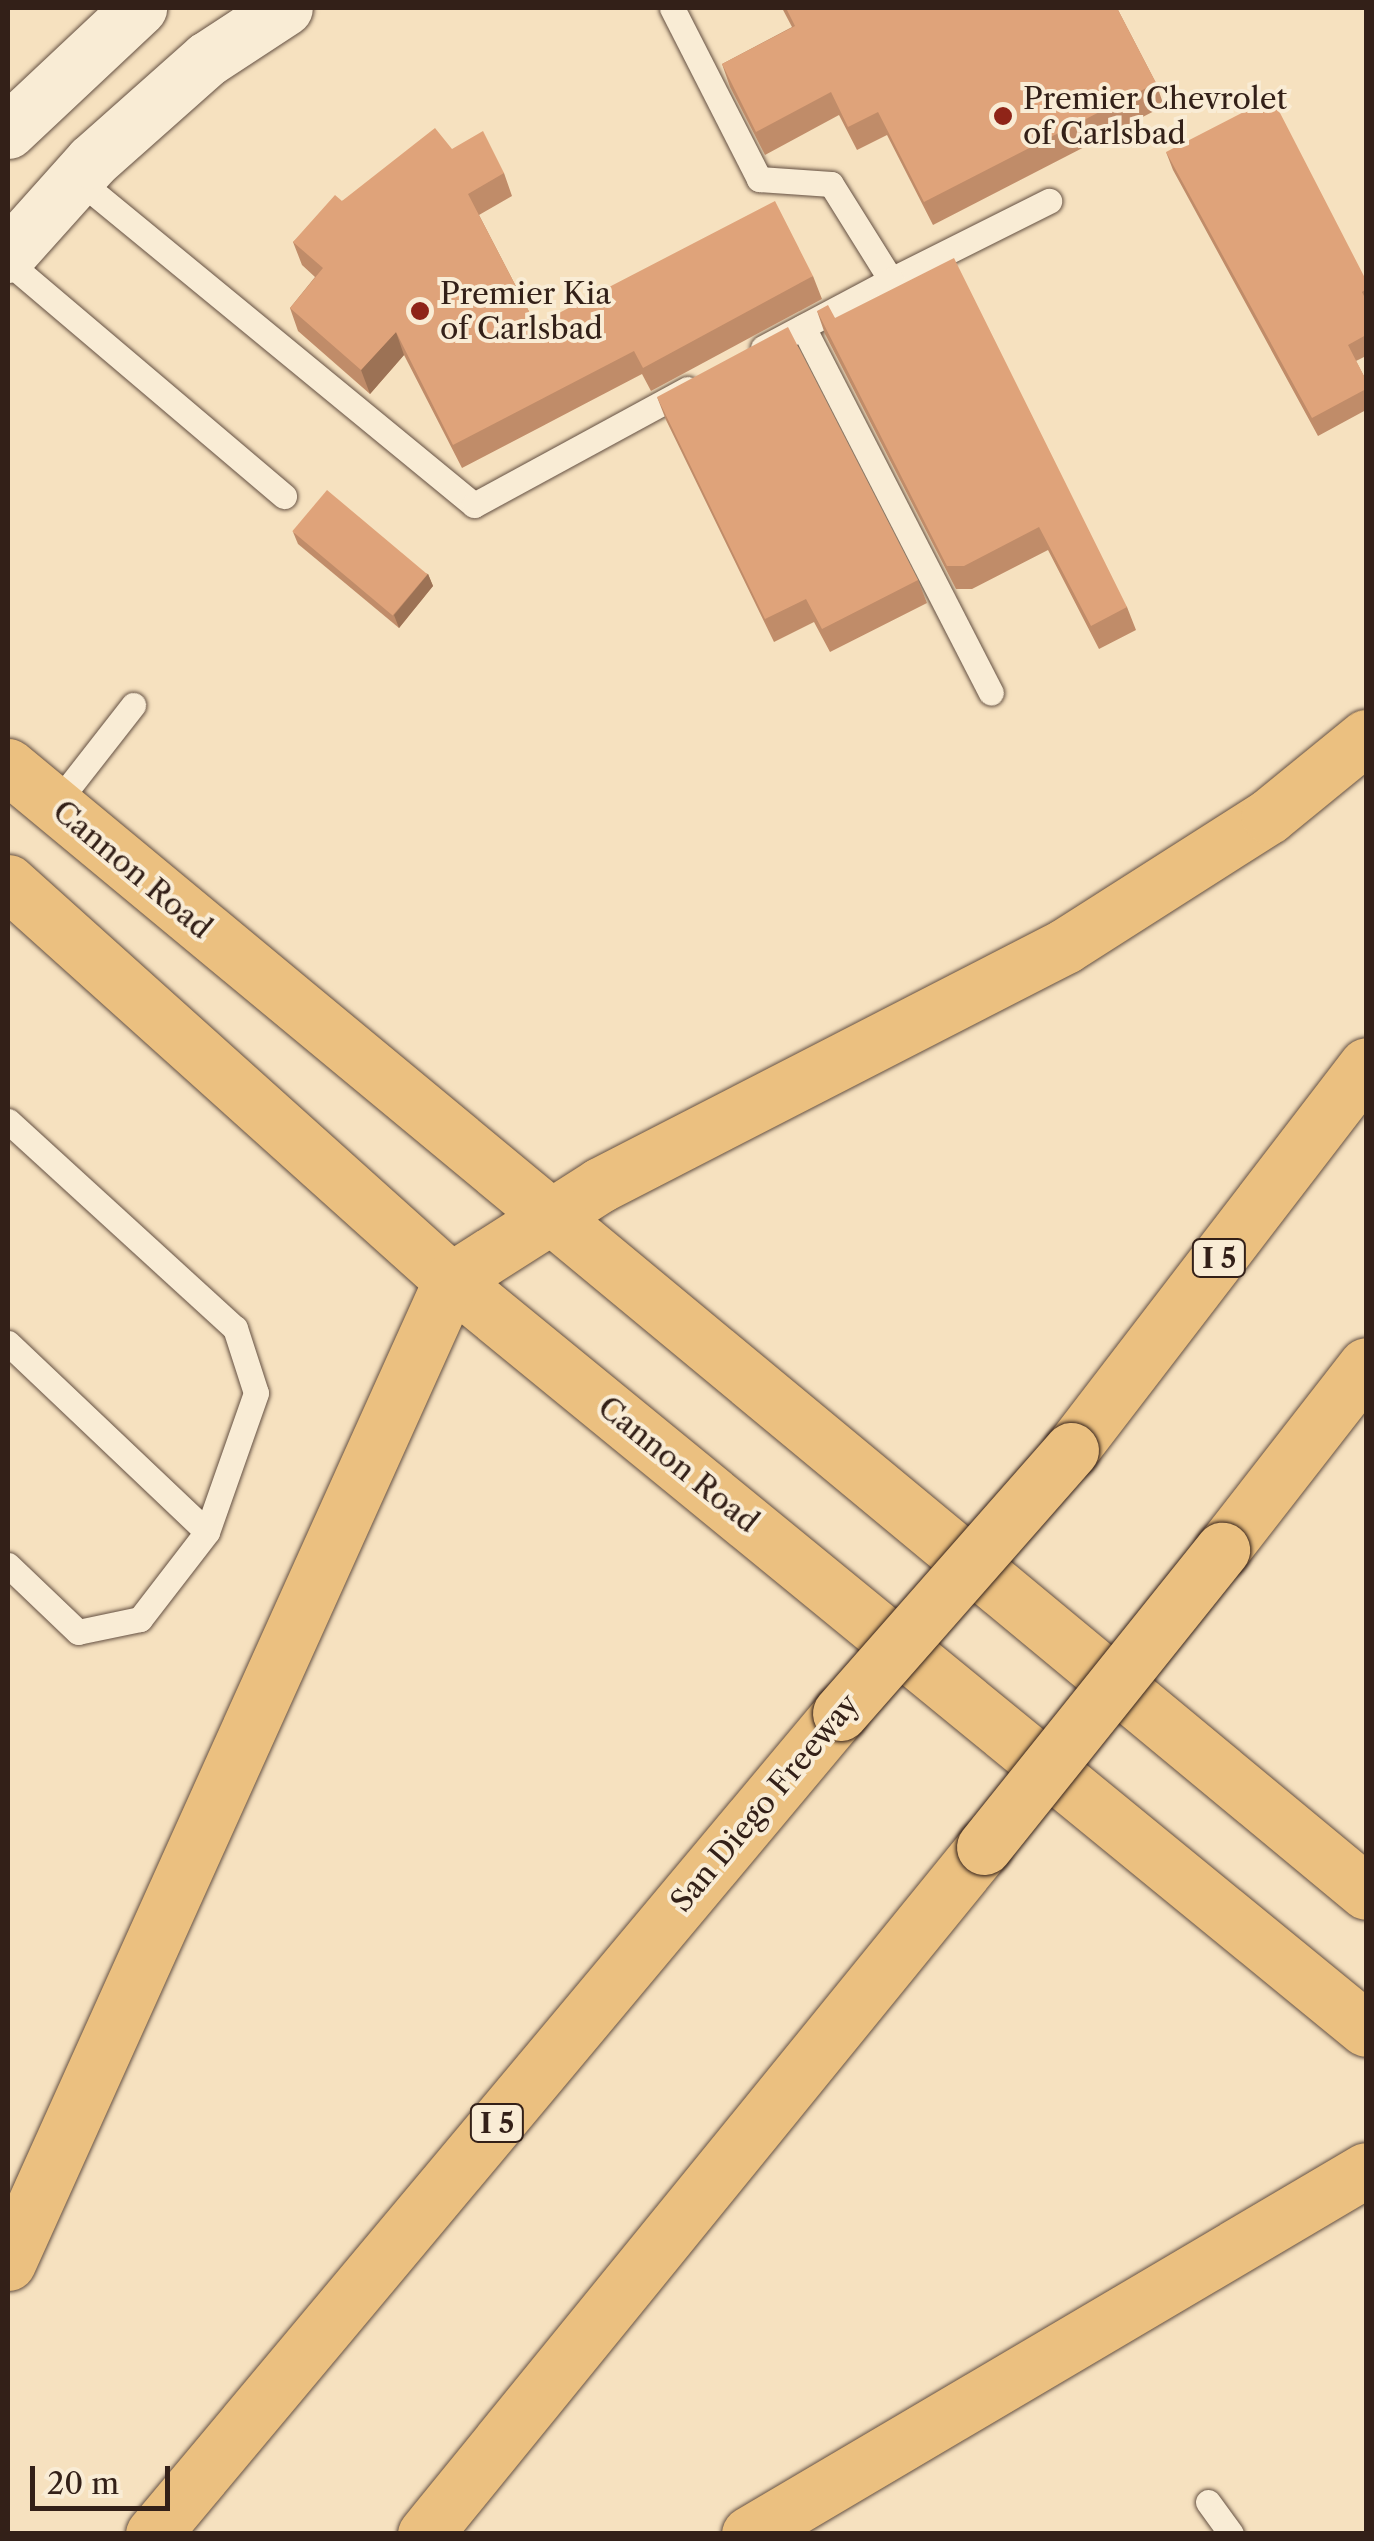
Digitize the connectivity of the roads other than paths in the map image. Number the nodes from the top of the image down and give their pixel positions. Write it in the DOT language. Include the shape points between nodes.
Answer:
graph roads {
  1 [pos="139,8"];
  2 [pos="285,8"];
  3 [pos="672,8"];
  4 [pos="8,131"];
  5 [pos="76,178"];
  6 [pos="1049,200"];
  7 [pos="8,258"];
  8 [pos="890,280"];
  9 [pos="803,327"];
  10 [pos="284,496"];
  11 [pos="991,693"];
  12 [pos="133,705"];
  13 [pos="1366,738"];
  14 [pos="8,766"];
  15 [pos="55,805"];
  16 [pos="8,882"];
  17 [pos="1366,1065"];
  18 [pos="8,1121"];
  19 [pos="545,1220"];
  20 [pos="451,1280"];
  21 [pos="8,1343"];
  22 [pos="1366,1365"];
  23 [pos="207,1532"];
  24 [pos="8,1565"];
  25 [pos="1366,1892"];
  26 [pos="1366,2029"];
  27 [pos="1366,2170"];
  28 [pos="8,2263"];
  29 [pos="1208,2502"];
  30 [pos="153,2534"];
  31 [pos="425,2534"];
  32 [pos="748,2534"];
  33 [pos="1230,2534"];
  1 -- 4 [label="main road"];
  2 -- 5 [label="main road" via="207,58"];
  3 -- 8 [label="lane" via="759,179 831,184"];
  5 -- 7 [label="main road"];
  5 -- 9 [label="lane" via="474,505"];
  6 -- 8 [label="lane"];
  7 -- 10 [label="lane"];
  8 -- 9 [label="lane"];
  9 -- 11 [label="lane"];
  12 -- 15 [label="lane"];
  13 -- 19 [label="main road" via="1269,816 1065,946"];
  14 -- 15 [label="main road, Cannon Road"];
  15 -- 19 [label="main road, Cannon Road"];
  16 -- 20 [label="main road, Cannon Road"];
  17 -- 30 [label="main road, San Diego Freeway / I 5, bridge" via="1071,1450 840,1713"];
  18 -- 23 [label="lane" via="235,1328 256,1393"];
  19 -- 20 [label="main road"];
  19 -- 25 [label="main road, Cannon Road"];
  20 -- 26 [label="main road, Cannon Road"];
  20 -- 28 [label="main road"];
  21 -- 23 [label="lane"];
  22 -- 31 [label="main road, bridge"];
  23 -- 24 [label="lane" via="140,1619 78,1632"];
  27 -- 32 [label="main road"];
  29 -- 33 [label="lane"];
}
